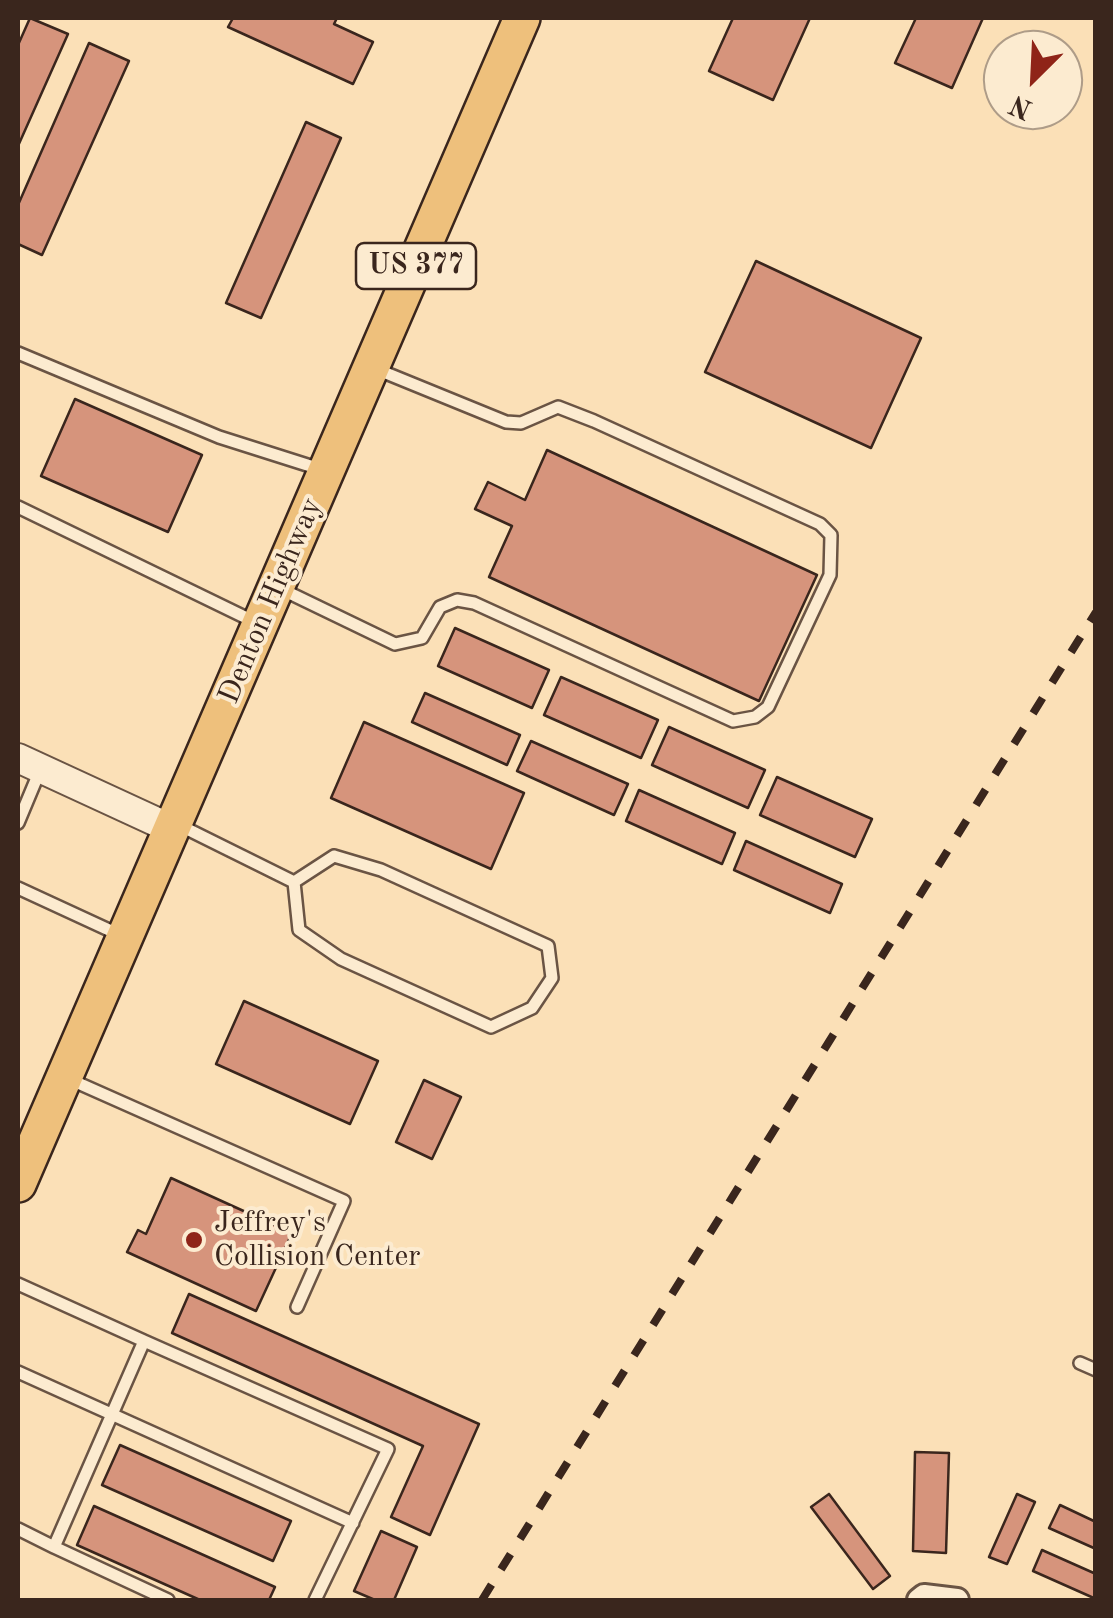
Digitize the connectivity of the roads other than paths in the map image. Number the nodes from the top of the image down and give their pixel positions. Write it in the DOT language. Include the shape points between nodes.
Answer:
graph roads {
  1 [pos="522,18"];
  2 [pos="18,352"];
  3 [pos="372,368"];
  4 [pos="328,472"];
  5 [pos="18,507"];
  6 [pos="278,587"];
  7 [pos="261,625"];
  8 [pos="29,763"];
  9 [pos="18,823"];
  10 [pos="173,826"];
  11 [pos="294,882"];
  12 [pos="18,888"];
  13 [pos="126,938"];
  14 [pos="66,1078"];
  15 [pos="18,1184"];
  16 [pos="18,1284"];
  17 [pos="297,1307"];
  18 [pos="144,1341"];
  19 [pos="1080,1363"];
  20 [pos="1096,1370"];
  21 [pos="18,1372"];
  22 [pos="112,1415"];
  23 [pos="352,1523"];
  24 [pos="18,1529"];
  25 [pos="54,1547"];
  26 [pos="168,1600"];
  27 [pos="315,1600"];
  28 [pos="919,1600"];
  29 [pos="958,1600"];
  1 -- 3 [label="main road, Denton Highway / US 377"];
  2 -- 4 [label="lane" via="218,436"];
  3 -- 4 [label="main road, Denton Highway / US 377"];
  3 -- 6 [label="lane" via="506,422 521,423 558,407 820,524 832,535 830,575 768,707 733,721 474,603 440,607 422,638 394,644"];
  4 -- 6 [label="main road, Denton Highway / US 377"];
  5 -- 7 [label="lane"];
  6 -- 7 [label="main road, Denton Highway / US 377"];
  7 -- 10 [label="main road, Denton Highway / US 377"];
  8 -- 9 [label="lane"];
  8 -- 10 [label="street"];
  10 -- 11 [label="lane"];
  10 -- 13 [label="main road, Denton Highway / US 377"];
  11 -- 11 [label="lane" via="334,856 381,870 548,946 552,978 532,1008 491,1027 341,960 300,930"];
  12 -- 13 [label="lane"];
  13 -- 14 [label="main road, Denton Highway / US 377"];
  14 -- 15 [label="main road, Denton Highway / US 377"];
  14 -- 17 [label="lane" via="344,1201"];
  16 -- 18 [label="lane"];
  18 -- 22 [label="lane"];
  18 -- 23 [label="lane" via="388,1449"];
  19 -- 20 [label="lane"];
  21 -- 22 [label="lane"];
  22 -- 23 [label="lane"];
  22 -- 25 [label="lane"];
  23 -- 27 [label="lane"];
  24 -- 25 [label="lane"];
  25 -- 26 [label="lane"];
  28 -- 29 [label="street"];
}
